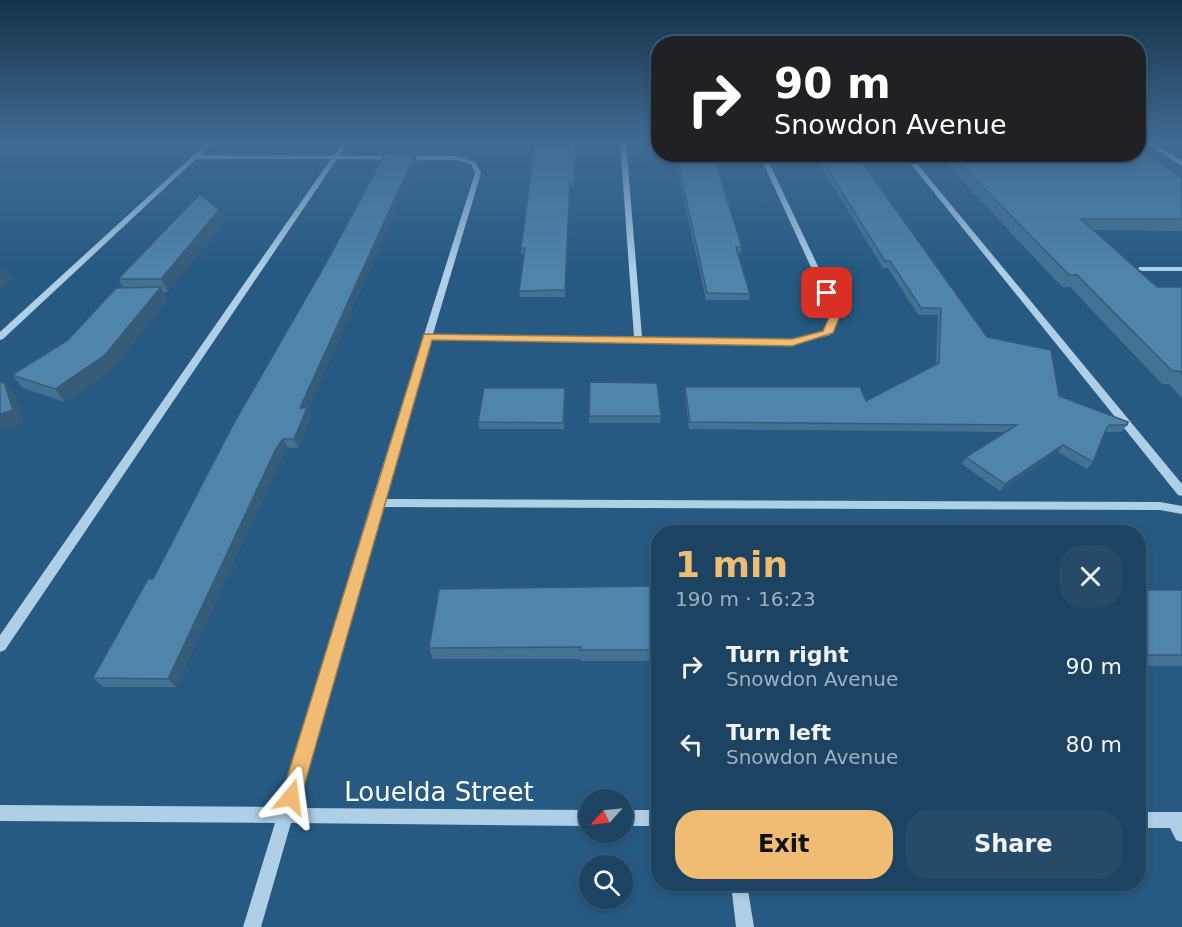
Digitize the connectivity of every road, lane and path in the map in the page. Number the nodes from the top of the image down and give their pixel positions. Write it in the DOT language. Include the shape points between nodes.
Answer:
graph roads {
  1 [pos="164,185"];
  2 [pos="316,185"];
  3 [pos="474,185"];
  4 [pos="626,185"];
  5 [pos="777,185"];
  6 [pos="932,185"];
  7 [pos="1142,268"];
  8 [pos="1182,269"];
  9 [pos="0,337"];
  10 [pos="428,337"];
  11 [pos="638,338"];
  12 [pos="1182,492"];
  13 [pos="377,503"];
  14 [pos="1182,510"];
  15 [pos="0,646"];
  16 [pos="0,813"];
  17 [pos="285,817"];
  18 [pos="579,818"];
  19 [pos="633,818"];
  20 [pos="651,818"];
  21 [pos="1146,821"];
  22 [pos="1180,825"];
  23 [pos="740,891"];
  24 [pos="252,927"];
  25 [pos="745,927"];
  1 -- 9 [label="street"];
  2 -- 15 [label="street"];
  3 -- 10 [label="street"];
  4 -- 11 [label="street"];
  5 -- 11 [label="street" via="836,313 828,333 792,342"];
  6 -- 12 [label="street"];
  7 -- 8 [label="street"];
  10 -- 11 [label="street"];
  10 -- 13 [label="street"];
  13 -- 14 [label="street" via="1160,506"];
  13 -- 17 [label="street"];
  16 -- 17 [label="street, Louelda Street"];
  17 -- 18 [label="street, Louelda Street"];
  17 -- 24 [label="street"];
  19 -- 20 [label="street"];
  21 -- 22 [label="street"];
  23 -- 25 [label="street"];
}
